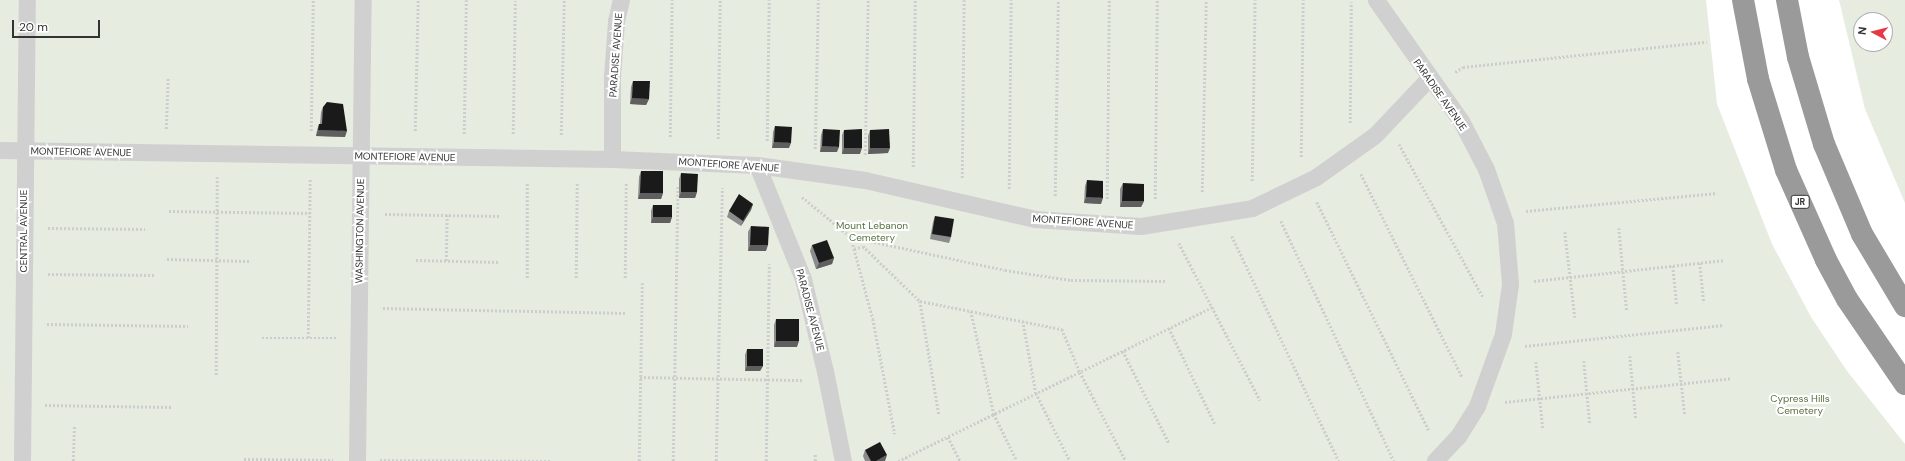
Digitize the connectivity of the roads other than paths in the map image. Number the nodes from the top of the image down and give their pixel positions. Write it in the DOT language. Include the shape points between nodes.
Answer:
graph roads {
  1 [pos="27,0"];
  2 [pos="363,0"];
  3 [pos="621,0"];
  4 [pos="1376,0"];
  5 [pos="1743,0"];
  6 [pos="1787,0"];
  7 [pos="1432,81"];
  8 [pos="0,150"];
  9 [pos="24,150"];
  10 [pos="361,157"];
  11 [pos="619,159"];
  12 [pos="762,165"];
  13 [pos="1905,306"];
  14 [pos="1905,384"];
  15 [pos="1438,458"];
  16 [pos="357,460"];
  17 [pos="22,461"];
  18 [pos="843,461"];
  1 -- 9 [label="lane, CENTRAL AVENUE"];
  2 -- 10 [label="lane, WASHINGTON AVENUE"];
  3 -- 11 [label="lane, PARADISE AVENUE" via="616,21 612,76"];
  4 -- 7 [label="lane, PARADISE AVENUE"];
  5 -- 14 [label="highway, JR" via="1758,79 1786,170 1826,260 1847,299"];
  6 -- 13 [label="highway" via="1798,57 1824,144 1862,234"];
  7 -- 12 [label="lane, MONTEFIORE AVENUE" via="1375,135 1350,153 1304,182 1252,208 1141,226 1055,221 865,180"];
  7 -- 15 [label="lane, PARADISE AVENUE" via="1460,121 1486,169 1502,214 1510,284 1501,342 1477,406 1458,436"];
  8 -- 9 [label="lane, MONTEFIORE AVENUE"];
  9 -- 10 [label="lane, MONTEFIORE AVENUE"];
  9 -- 17 [label="lane, CENTRAL AVENUE"];
  10 -- 11 [label="lane, MONTEFIORE AVENUE"];
  10 -- 16 [label="lane, WASHINGTON AVENUE"];
  11 -- 12 [label="lane, MONTEFIORE AVENUE"];
  12 -- 18 [label="lane, PARADISE AVENUE" via="803,279"];
}
